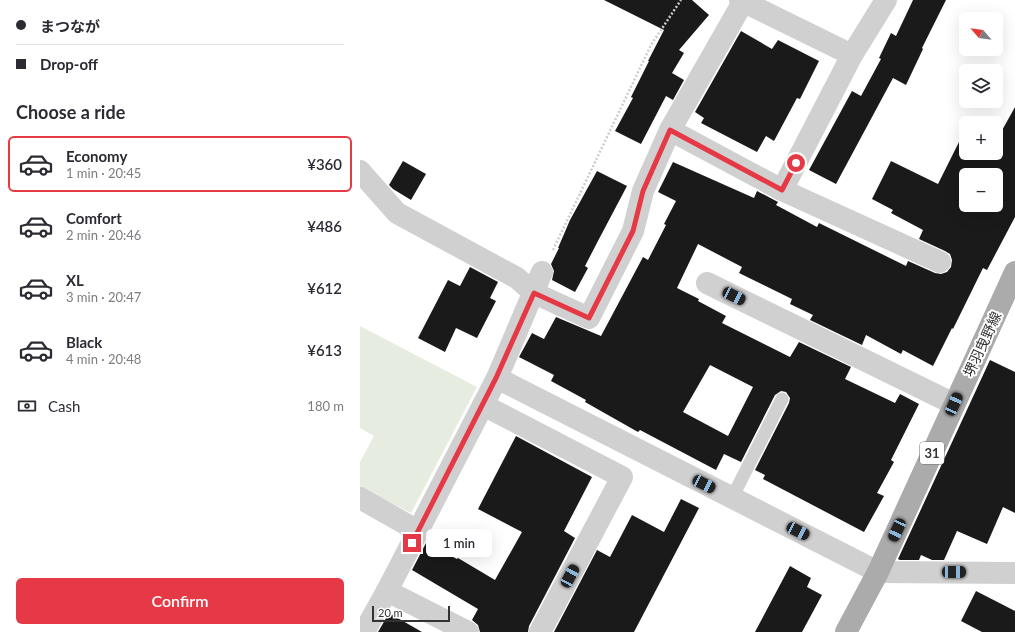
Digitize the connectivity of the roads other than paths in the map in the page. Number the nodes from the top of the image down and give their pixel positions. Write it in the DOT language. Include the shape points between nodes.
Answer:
graph roads {
  1 [pos="886,0"];
  2 [pos="741,1"];
  3 [pos="852,55"];
  4 [pos="670,130"];
  5 [pos="360,171"];
  6 [pos="782,190"];
  7 [pos="940,262"];
  8 [pos="542,272"];
  9 [pos="1015,272"];
  10 [pos="707,283"];
  11 [pos="534,293"];
  12 [pos="496,378"];
  13 [pos="782,399"];
  14 [pos="954,404"];
  15 [pos="482,405"];
  16 [pos="360,498"];
  17 [pos="732,498"];
  18 [pos="418,531"];
  19 [pos="878,572"];
  20 [pos="1015,573"];
  21 [pos="387,591"];
  22 [pos="363,631"];
  23 [pos="468,632"];
  24 [pos="540,632"];
  25 [pos="846,632"];
  1 -- 3 [label="street"];
  2 -- 3 [label="street"];
  2 -- 4 [label="street"];
  3 -- 6 [label="street"];
  4 -- 6 [label="street"];
  4 -- 11 [label="street" via="643,191 633,231 589,318"];
  5 -- 11 [label="street" via="397,213 517,278"];
  6 -- 7 [label="street"];
  8 -- 11 [label="street"];
  9 -- 14 [label="main road, 堺羽曳野線 / 31"];
  10 -- 14 [label="street"];
  11 -- 12 [label="street"];
  12 -- 15 [label="street"];
  12 -- 17 [label="street"];
  13 -- 17 [label="lane"];
  14 -- 19 [label="main road, 堺羽曳野線 / 31"];
  15 -- 18 [label="street"];
  15 -- 24 [label="street" via="622,477"];
  16 -- 18 [label="street"];
  17 -- 19 [label="street"];
  18 -- 21 [label="street"];
  19 -- 20 [label="street"];
  19 -- 25 [label="main road, 堺羽曳野線 / 31"];
  21 -- 22 [label="street"];
  21 -- 23 [label="street"];
}
